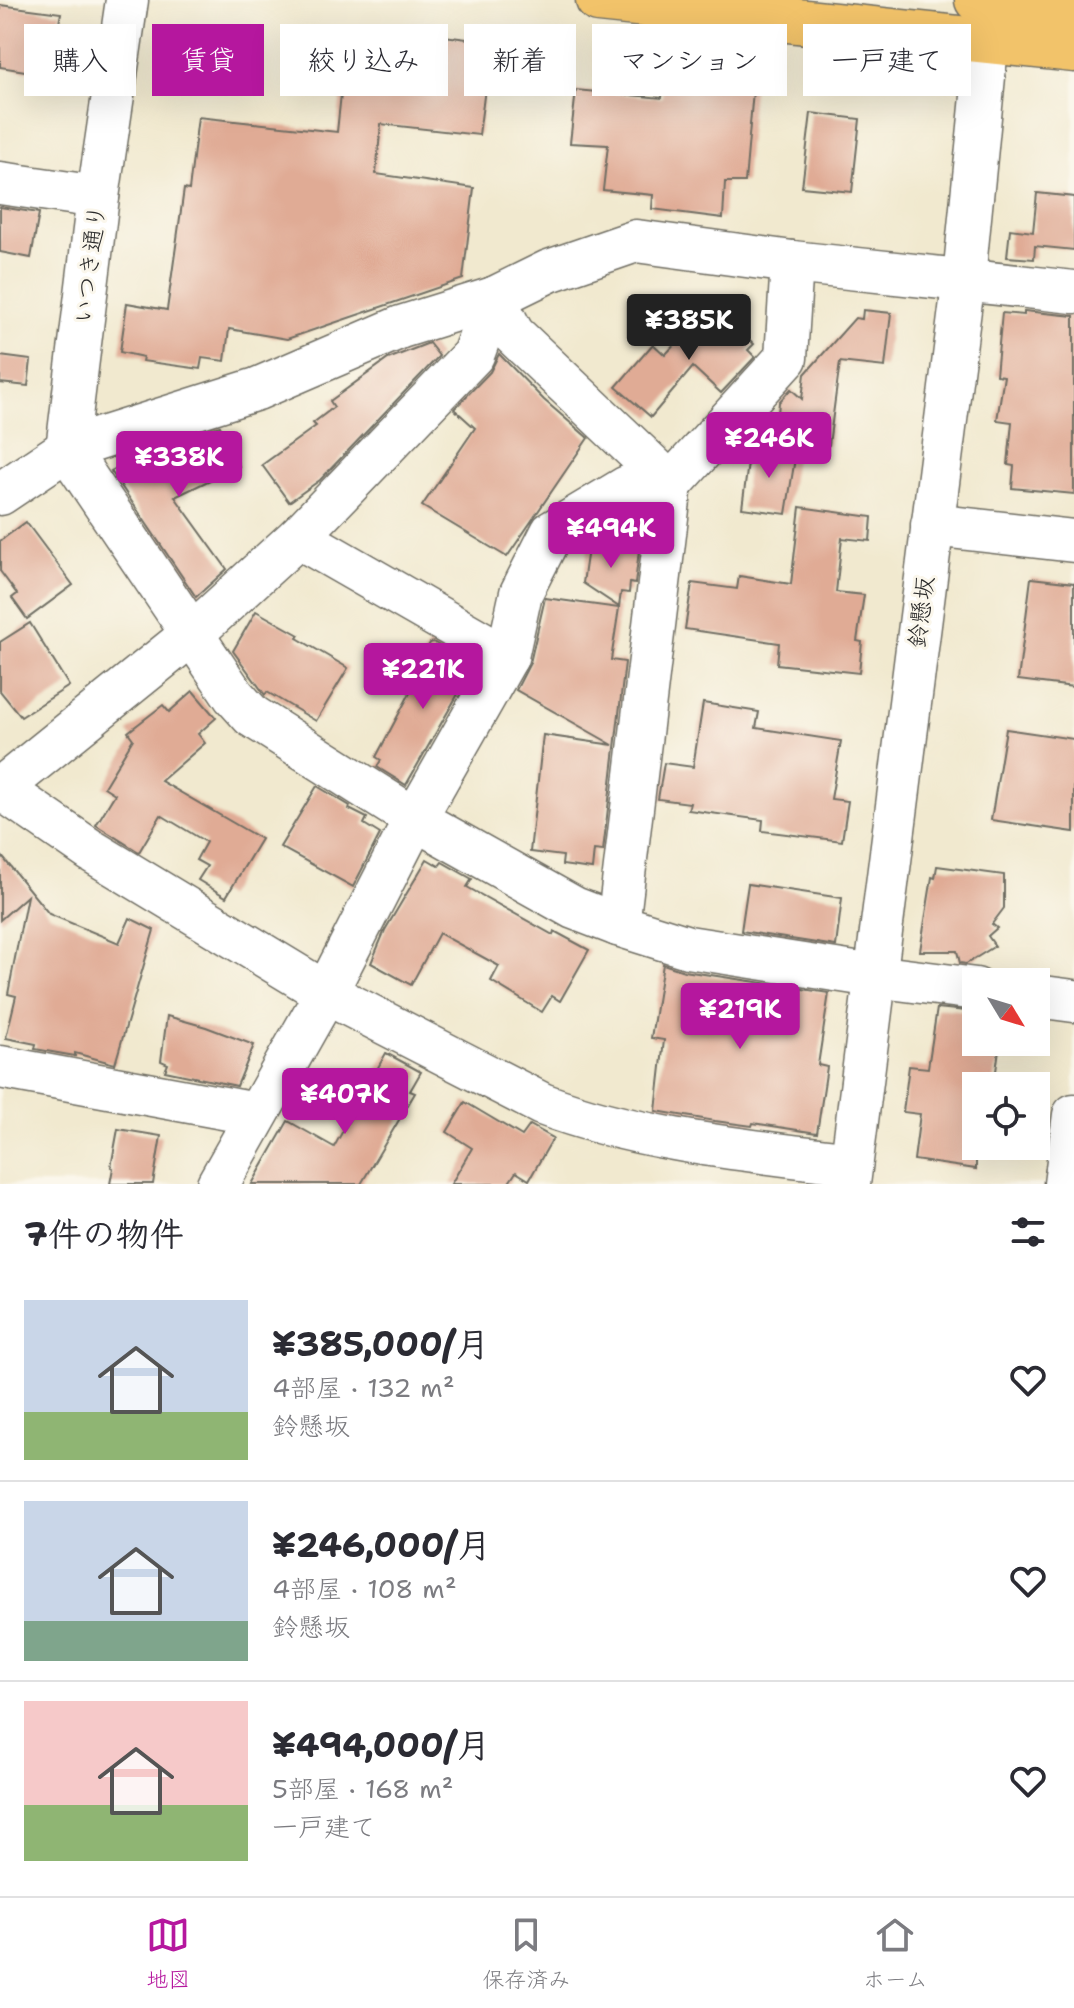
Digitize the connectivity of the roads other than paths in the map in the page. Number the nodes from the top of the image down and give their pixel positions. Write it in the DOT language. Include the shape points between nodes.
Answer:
graph roads {
  1 [pos="127,0"];
  2 [pos="598,0"];
  3 [pos="1074,9"];
  4 [pos="987,11"];
  5 [pos="1074,50"];
  6 [pos="0,183"];
  7 [pos="98,197"];
  8 [pos="792,262"];
  9 [pos="964,278"];
  10 [pos="1074,292"];
  11 [pos="494,298"];
  12 [pos="67,449"];
  13 [pos="671,484"];
  14 [pos="0,494"];
  15 [pos="932,525"];
  16 [pos="298,537"];
  17 [pos="1074,541"];
  18 [pos="192,634"];
  19 [pos="507,657"];
  20 [pos="0,788"];
  21 [pos="415,819"];
  22 [pos="618,925"];
  23 [pos="874,976"];
  24 [pos="962,987"];
  25 [pos="326,993"];
  26 [pos="1050,998"];
  27 [pos="1074,1001"];
  28 [pos="0,1067"];
  29 [pos="256,1114"];
  30 [pos="1074,1115"];
  31 [pos="850,1174"];
  32 [pos="218,1184"];
  33 [pos="1065,1184"];
  1 -- 7 [label="street, いつき通り"];
  2 -- 4 [label="main road"];
  3 -- 4 [label="main road"];
  4 -- 5 [label="main road"];
  4 -- 9 [label="street, 鈴懸坂"];
  6 -- 7 [label="street"];
  7 -- 12 [label="street, いつき通り"];
  8 -- 9 [label="street"];
  8 -- 11 [label="street" via="636,241 549,271"];
  8 -- 13 [label="street" via="786,358"];
  9 -- 10 [label="street"];
  9 -- 15 [label="street, 鈴懸坂"];
  11 -- 12 [label="street" via="401,327 257,389"];
  11 -- 13 [label="street" via="513,334"];
  11 -- 16 [label="street" via="473,355"];
  12 -- 14 [label="street"];
  12 -- 18 [label="street"];
  13 -- 19 [label="street" via="627,487 552,532 521,593"];
  13 -- 22 [label="street"];
  15 -- 17 [label="street"];
  15 -- 23 [label="street, 鈴懸坂"];
  16 -- 18 [label="street"];
  16 -- 19 [label="street"];
  18 -- 20 [label="street"];
  18 -- 21 [label="street" via="252,716"];
  19 -- 21 [label="street"];
  20 -- 25 [label="street" via="90,850"];
  21 -- 22 [label="street" via="574,908"];
  21 -- 25 [label="street"];
  22 -- 23 [label="street" via="688,947"];
  23 -- 24 [label="street"];
  23 -- 31 [label="street, 鈴懸坂"];
  25 -- 29 [label="street"];
  25 -- 31 [label="street" via="579,1118"];
  26 -- 27 [label="street"];
  28 -- 29 [label="street"];
  29 -- 32 [label="street"];
  30 -- 33 [label="street"];
}
